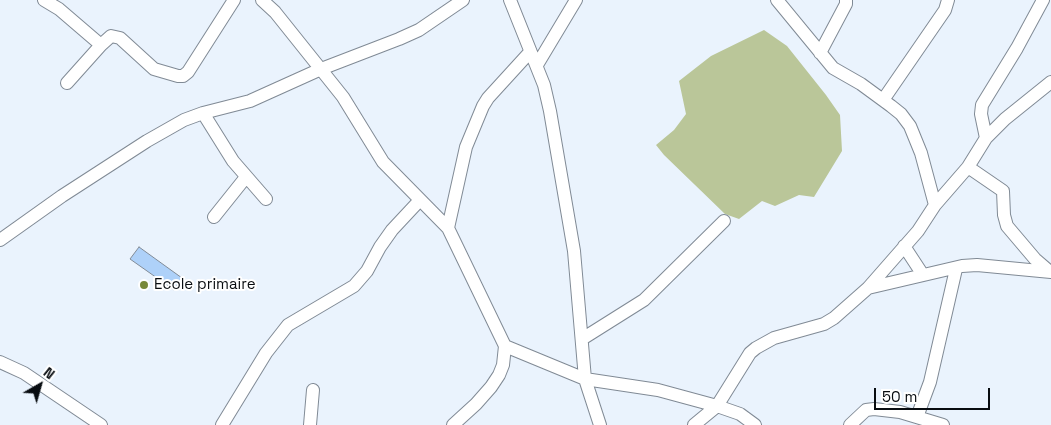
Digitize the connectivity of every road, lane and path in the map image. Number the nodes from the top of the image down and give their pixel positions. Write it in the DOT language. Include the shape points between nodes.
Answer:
graph roads {
  1 [pos="44,0"];
  2 [pos="234,0"];
  3 [pos="262,0"];
  4 [pos="463,0"];
  5 [pos="510,0"];
  6 [pos="576,0"];
  7 [pos="777,0"];
  8 [pos="846,0"];
  9 [pos="948,0"];
  10 [pos="1043,0"];
  11 [pos="101,45"];
  12 [pos="530,52"];
  13 [pos="820,53"];
  14 [pos="537,65"];
  15 [pos="321,69"];
  16 [pos="1051,82"];
  17 [pos="68,83"];
  18 [pos="883,100"];
  19 [pos="203,113"];
  20 [pos="986,138"];
  21 [pos="968,167"];
  22 [pos="246,176"];
  23 [pos="266,199"];
  24 [pos="420,200"];
  25 [pos="934,205"];
  26 [pos="214,217"];
  27 [pos="724,222"];
  28 [pos="448,228"];
  29 [pos="0,240"];
  30 [pos="904,246"];
  31 [pos="956,269"];
  32 [pos="1050,272"];
  33 [pos="923,275"];
  34 [pos="868,288"];
  35 [pos="582,339"];
  36 [pos="505,346"];
  37 [pos="0,362"];
  38 [pos="585,379"];
  39 [pos="314,390"];
  40 [pos="716,406"];
  41 [pos="917,417"];
  42 [pos="101,425"];
  43 [pos="222,425"];
  44 [pos="310,425"];
  45 [pos="453,425"];
  46 [pos="600,425"];
  47 [pos="694,425"];
  48 [pos="755,425"];
  49 [pos="850,425"];
  50 [pos="943,425"];
  1 -- 11 [label="street"];
  2 -- 11 [label="street" via="183,76 154,69 120,38 111,36"];
  3 -- 15 [label="street"];
  4 -- 15 [label="street" via="419,30"];
  5 -- 12 [label="street"];
  6 -- 14 [label="street"];
  7 -- 13 [label="street"];
  8 -- 13 [label="street"];
  9 -- 18 [label="street" via="945,10"];
  10 -- 20 [label="street" via="982,105"];
  11 -- 17 [label="street"];
  12 -- 14 [label="street"];
  12 -- 28 [label="street" via="482,106 466,147"];
  13 -- 18 [label="street" via="834,68"];
  14 -- 35 [label="street" via="550,111 574,251"];
  15 -- 19 [label="street" via="250,101"];
  15 -- 24 [label="street" via="343,97 383,162"];
  16 -- 20 [label="street" via="1004,119"];
  18 -- 25 [label="street" via="910,126 921,153"];
  19 -- 22 [label="street" via="233,162"];
  19 -- 29 [label="street" via="147,141"];
  20 -- 21 [label="street"];
  21 -- 25 [label="street"];
  21 -- 32 [label="street" via="1003,191 1007,226"];
  22 -- 23 [label="street"];
  22 -- 26 [label="street"];
  24 -- 28 [label="street"];
  24 -- 43 [label="street" via="392,230 354,286 288,325 266,353"];
  25 -- 30 [label="street" via="918,232"];
  27 -- 35 [label="street" via="644,300"];
  28 -- 36 [label="street"];
  30 -- 33 [label="street"];
  30 -- 34 [label="street"];
  31 -- 32 [label="street" via="977,265"];
  31 -- 33 [label="street"];
  31 -- 41 [label="street" via="932,373"];
  33 -- 34 [label="street"];
  34 -- 40 [label="street" via="824,324 774,338 756,348"];
  35 -- 38 [label="street"];
  36 -- 38 [label="street"];
  36 -- 45 [label="street" via="502,369 491,387"];
  37 -- 42 [label="street" via="24,373"];
  38 -- 40 [label="street" via="658,390"];
  38 -- 46 [label="street"];
  39 -- 44 [label="street"];
  40 -- 47 [label="street"];
  40 -- 48 [label="street" via="740,414"];
  41 -- 49 [label="street" via="870,409"];
  41 -- 50 [label="street"];
}
